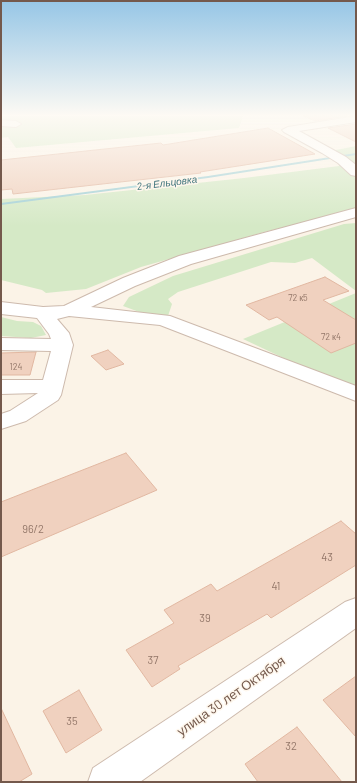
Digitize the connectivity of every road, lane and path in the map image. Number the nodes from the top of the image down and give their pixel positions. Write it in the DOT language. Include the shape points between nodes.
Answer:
graph roads {
  1 [pos="328,153"];
  2 [pos="356,172"];
  3 [pos="356,212"];
  4 [pos="1,308"];
  5 [pos="70,310"];
  6 [pos="43,313"];
  7 [pos="1,344"];
  8 [pos="63,345"];
  9 [pos="52,386"];
  10 [pos="1,387"];
  11 [pos="356,394"];
  12 [pos="1,422"];
  13 [pos="356,611"];
  14 [pos="107,782"];
  1 -- 2 [label="street"];
  3 -- 5 [label="street" via="185,260 129,282"];
  4 -- 6 [label="street"];
  5 -- 6 [label="street"];
  5 -- 11 [label="street" via="163,320"];
  6 -- 8 [label="street" via="59,333"];
  7 -- 8 [label="street"];
  8 -- 9 [label="street"];
  9 -- 10 [label="street"];
  9 -- 12 [label="street" via="50,395 18,416"];
  13 -- 14 [label="street, улица 30 лет Октября"];
}
